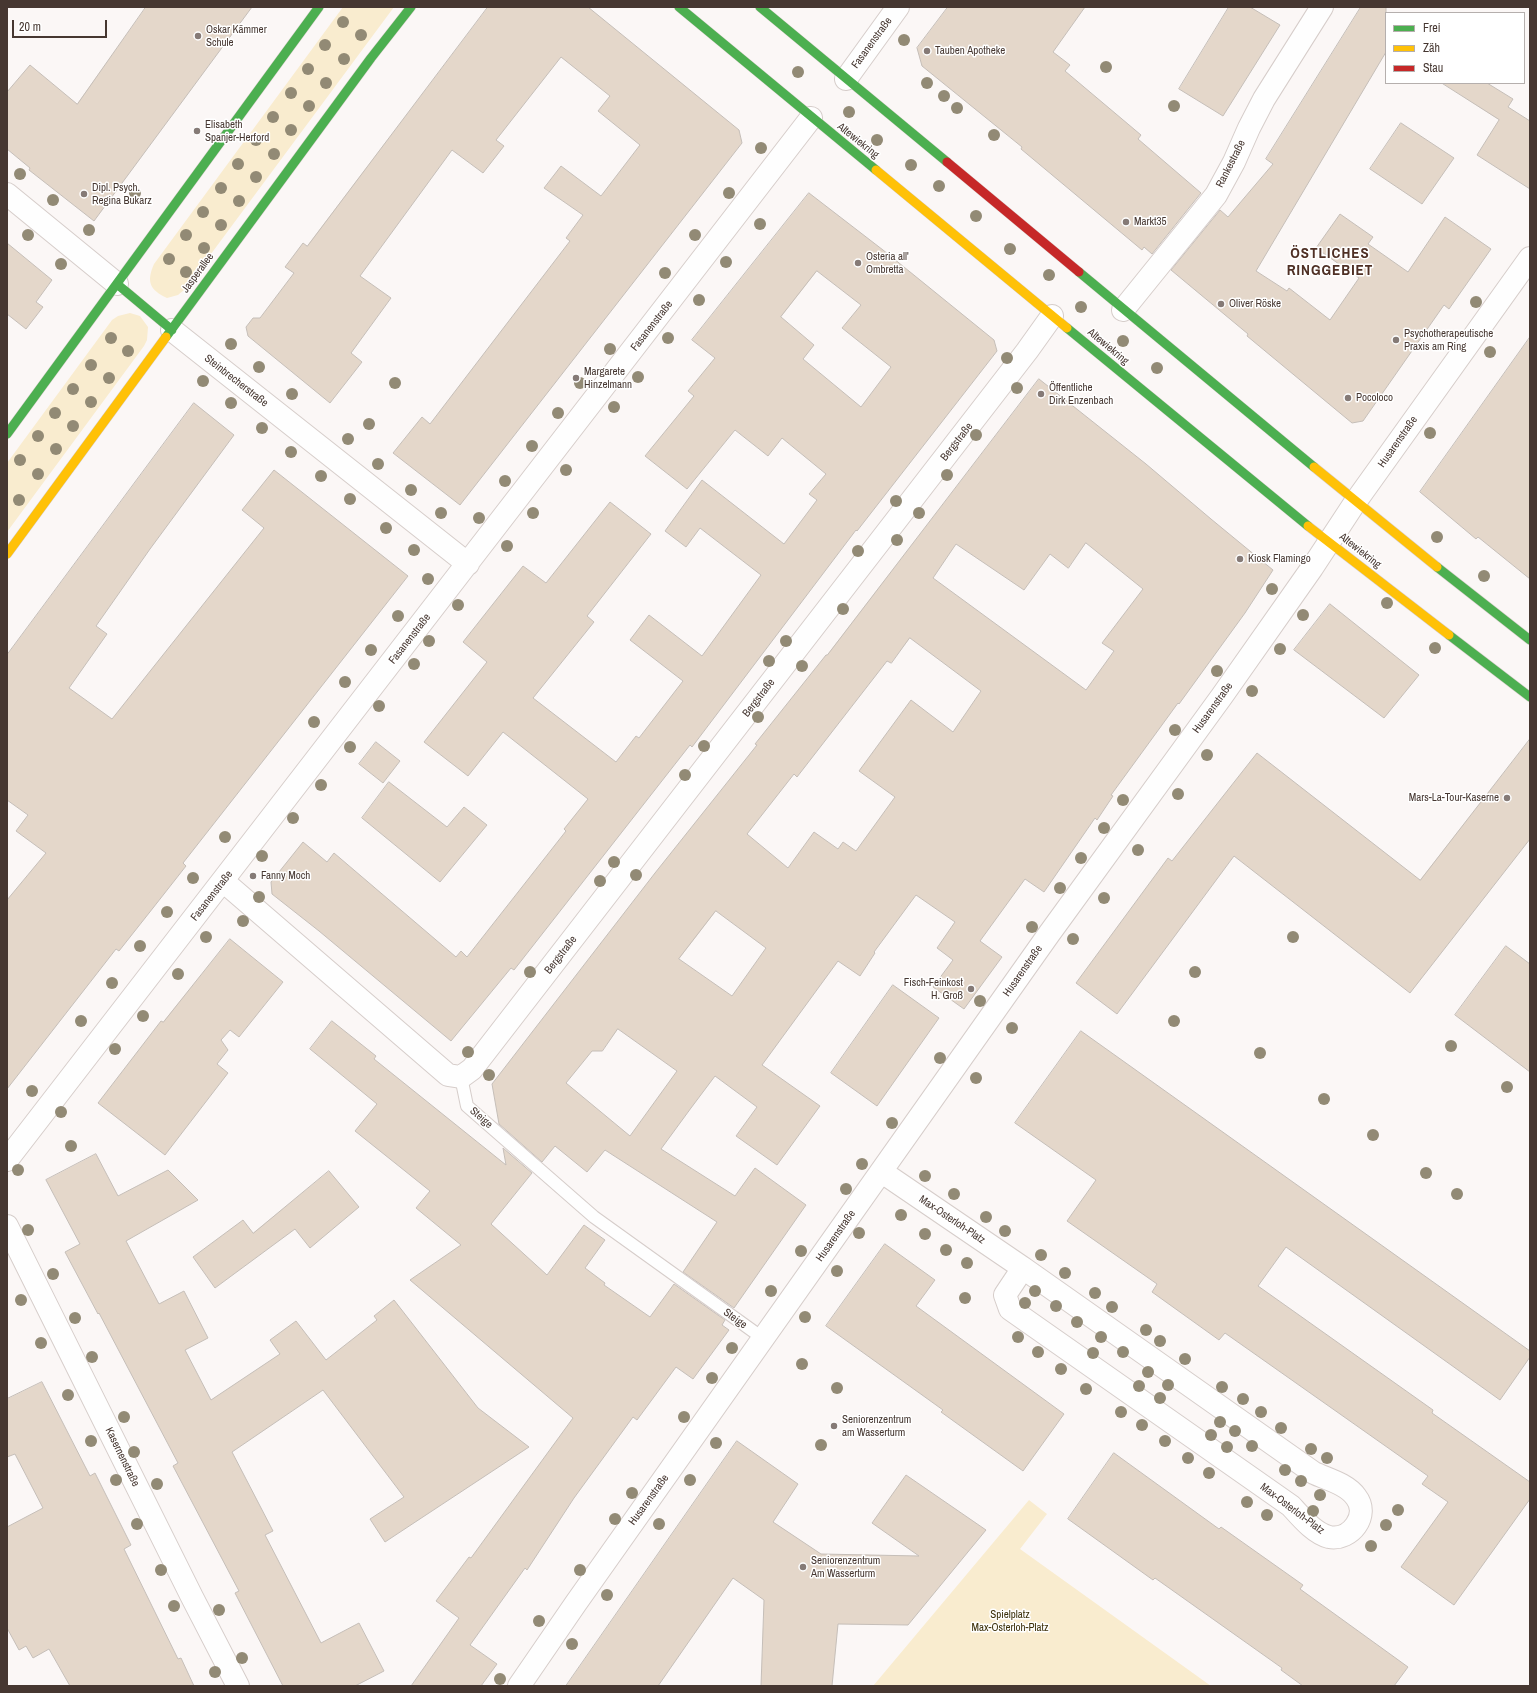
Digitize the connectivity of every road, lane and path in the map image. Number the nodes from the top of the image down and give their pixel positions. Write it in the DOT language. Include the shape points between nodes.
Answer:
graph roads {
  1 [pos="319,7"];
  2 [pos="411,7"];
  3 [pos="679,7"];
  4 [pos="760,7"];
  5 [pos="898,7"];
  6 [pos="1322,7"];
  7 [pos="846,79"];
  8 [pos="811,118"];
  9 [pos="7,194"];
  10 [pos="1530,258"];
  11 [pos="117,284"];
  12 [pos="1123,310"];
  13 [pos="1052,316"];
  14 [pos="172,330"];
  15 [pos="7,434"];
  16 [pos="1356,501"];
  17 [pos="1328,541"];
  18 [pos="7,554"];
  19 [pos="468,564"];
  20 [pos="1530,640"];
  21 [pos="1530,697"];
  22 [pos="223,881"];
  23 [pos="461,1077"];
  24 [pos="7,1160"];
  25 [pos="882,1172"];
  26 [pos="7,1226"];
  27 [pos="1023,1268"];
  28 [pos="764,1339"];
  29 [pos="238,1686"];
  30 [pos="519,1686"];
  1 -- 11 [label="main road"];
  2 -- 14 [label="main road, Jasperallee"];
  3 -- 8 [label="main road, Altewiekring"];
  4 -- 7 [label="main road"];
  5 -- 7 [label="street, Fasanenstraße"];
  6 -- 12 [label="street, Rankestraße" via="1264,99 1216,195"];
  7 -- 12 [label="main road"];
  8 -- 13 [label="main road, Altewiekring"];
  8 -- 19 [label="street, Fasanenstraße"];
  9 -- 11 [label="street, Steinbrecherstraße"];
  10 -- 16 [label="street, Husarenstraße"];
  11 -- 14 [label="main road, Steinbrecherstraße"];
  11 -- 15 [label="main road"];
  12 -- 16 [label="main road"];
  13 -- 17 [label="main road, Altewiekring"];
  13 -- 23 [label="street, Bergstraße" via="472,1069"];
  14 -- 18 [label="main road, Jasperallee"];
  14 -- 19 [label="street, Steinbrecherstraße"];
  16 -- 17 [label="street, Husarenstraße"];
  16 -- 20 [label="main road"];
  17 -- 21 [label="main road, Altewiekring"];
  17 -- 25 [label="street, Husarenstraße" via="1312,568 1222,696 1049,934"];
  19 -- 22 [label="street, Fasanenstraße"];
  22 -- 23 [label="street" via="448,1075"];
  22 -- 24 [label="street, Fasanenstraße"];
  23 -- 28 [label="lane, Steige" via="467,1106 588,1212"];
  25 -- 27 [label="street, Max-Osterloh-Platz"];
  25 -- 28 [label="street, Husarenstraße"];
  26 -- 29 [label="street, Kasernenstraße"];
  27 -- 27 [label="street, Max-Osterloh-Platz" via="1005,1295 1010,1309 1291,1506 1319,1532 1329,1537 1339,1537 1356,1526 1360,1517 1360,1507 1357,1497 1350,1490 1314,1473"];
  28 -- 30 [label="street, Husarenstraße"];
}
